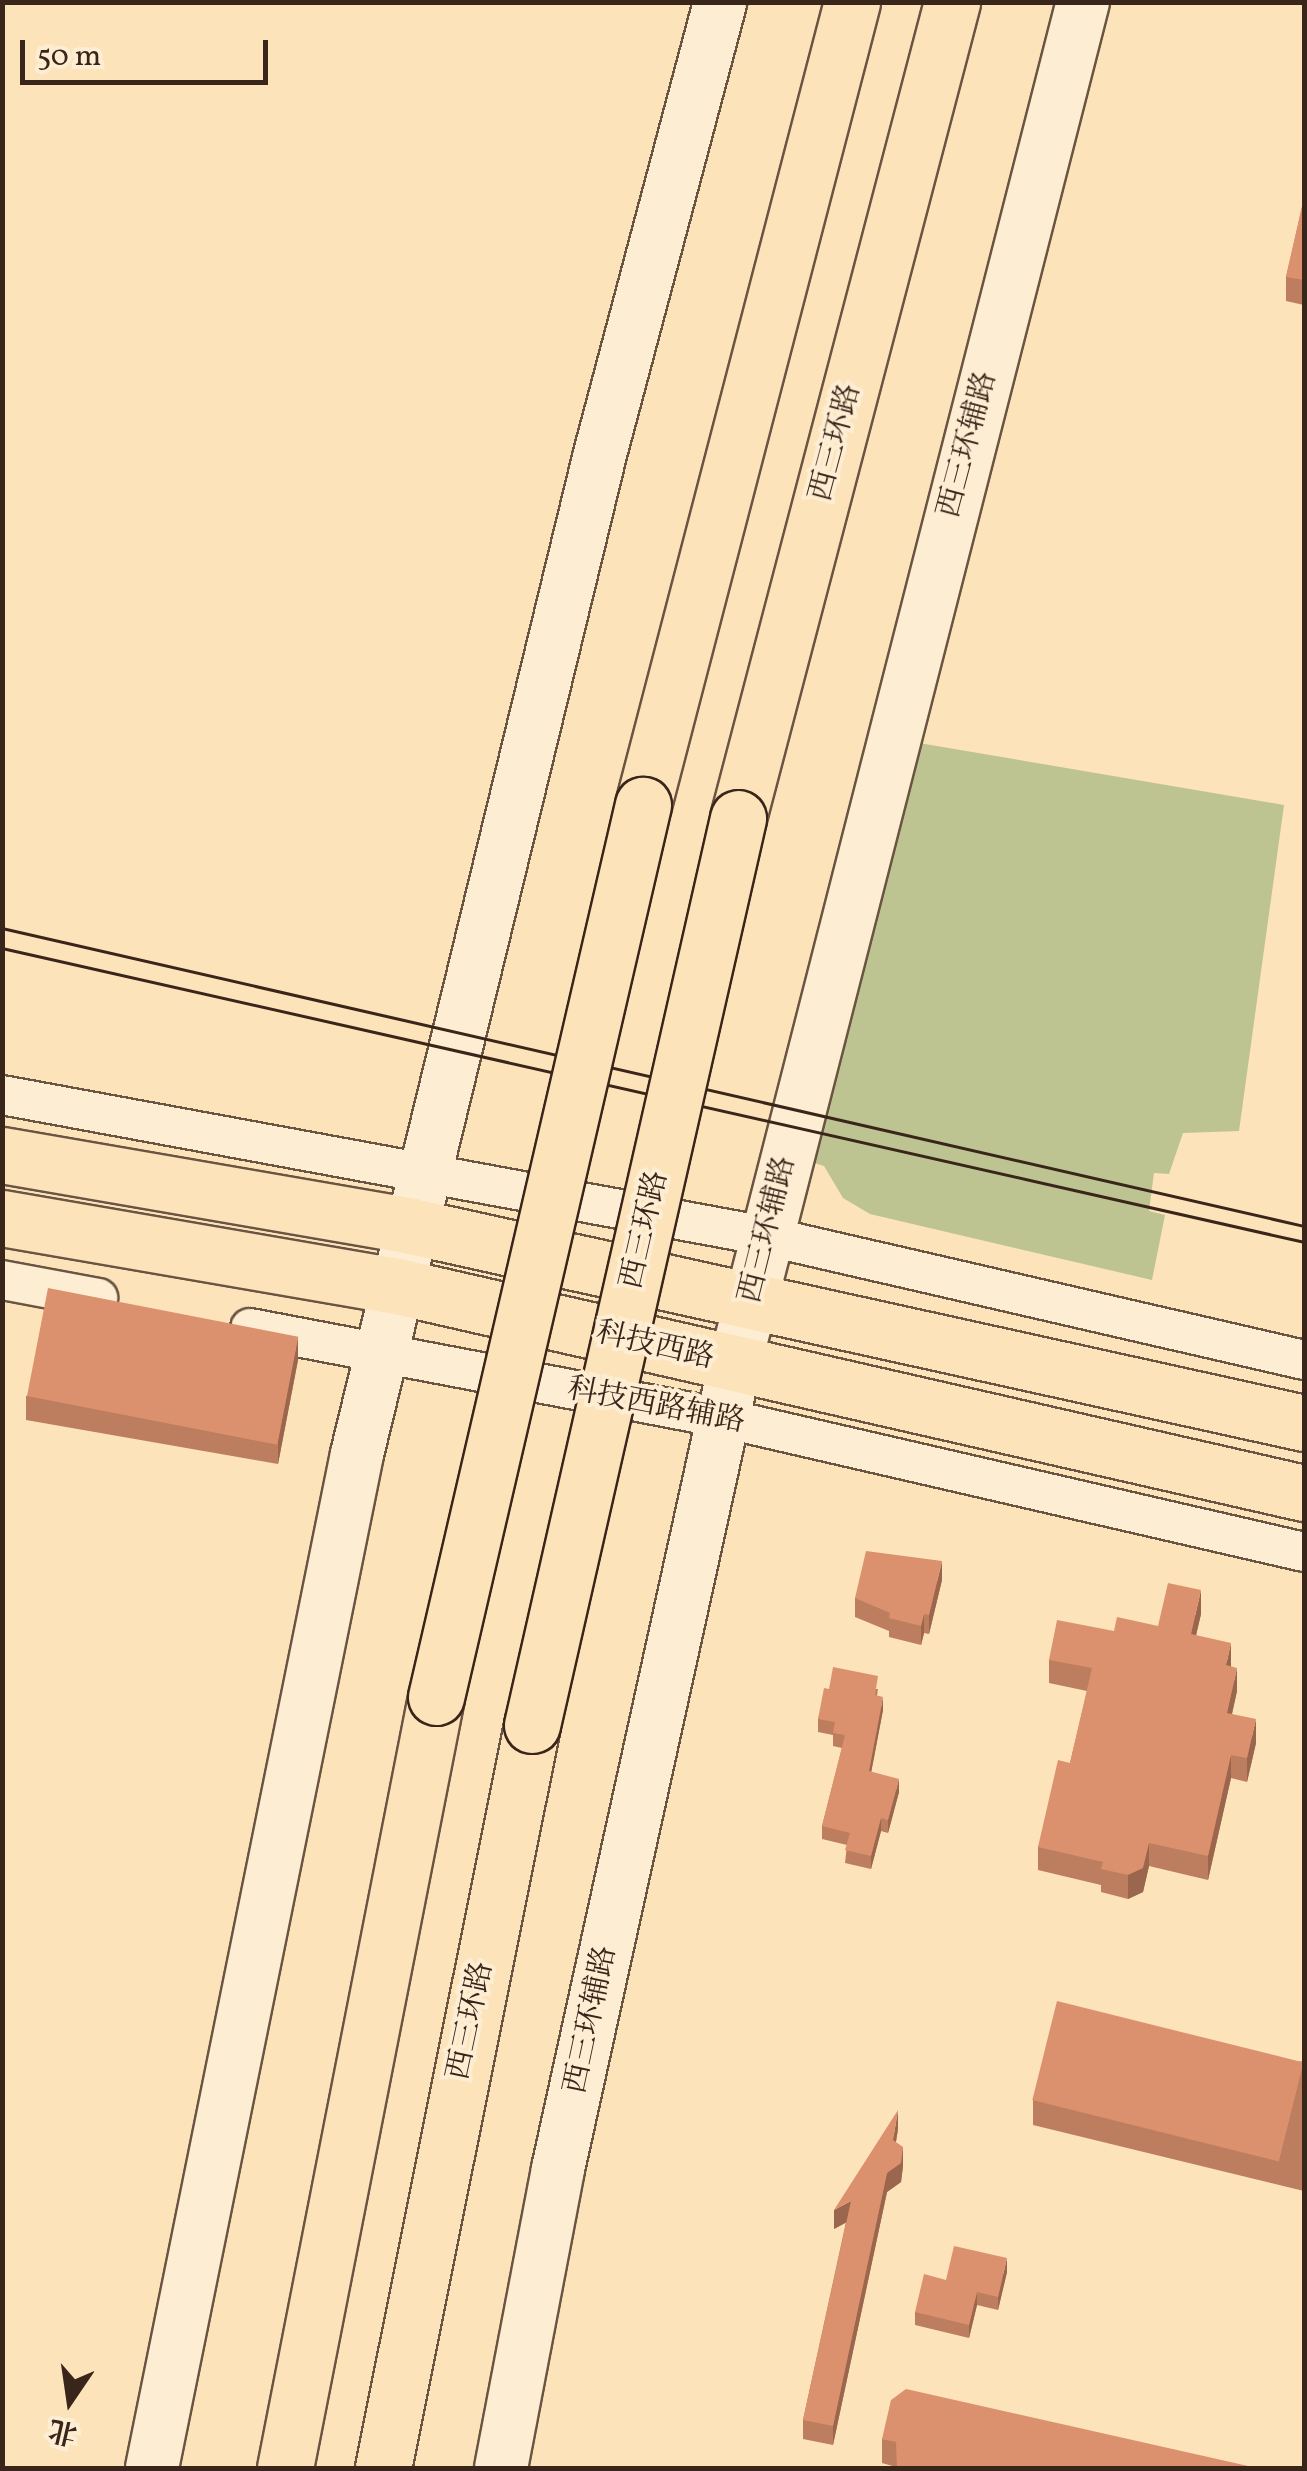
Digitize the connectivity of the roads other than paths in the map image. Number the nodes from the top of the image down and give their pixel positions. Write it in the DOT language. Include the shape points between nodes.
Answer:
graph roads {
  1 [pos="720,2"];
  2 [pos="852,2"];
  3 [pos="952,2"];
  4 [pos="1083,2"];
  5 [pos="2,1095"];
  6 [pos="2,1155"];
  7 [pos="424,1172"];
  8 [pos="2,1218"];
  9 [pos="411,1226"];
  10 [pos="766,1236"];
  11 [pos="2,1280"];
  12 [pos="396,1286"];
  13 [pos="750,1299"];
  14 [pos="138,1306"];
  15 [pos="216,1321"];
  16 [pos="380,1353"];
  17 [pos="1304,1360"];
  18 [pos="735,1364"];
  19 [pos="723,1418"];
  20 [pos="1304,1423"];
  21 [pos="1304,1493"];
  22 [pos="1304,1552"];
  23 [pos="152,2468"];
  24 [pos="286,2468"];
  25 [pos="383,2468"];
  26 [pos="501,2468"];
  1 -- 7 [label="main road" via="600,454"];
  2 -- 24 [label="main road, bridge" via="642,805 436,1697"];
  3 -- 25 [label="main road, 西三环路, bridge" via="738,818 532,1725"];
  4 -- 10 [label="main road, 西三环辅路"];
  5 -- 7 [label="street"];
  6 -- 9 [label="main road"];
  7 -- 9 [label="main road"];
  7 -- 10 [label="street"];
  8 -- 12 [label="main road, 科技西路"];
  9 -- 12 [label="main road"];
  9 -- 13 [label="main road"];
  10 -- 13 [label="main road, 西三环辅路"];
  10 -- 17 [label="street"];
  11 -- 14 [label="street"];
  12 -- 16 [label="main road"];
  12 -- 18 [label="main road, 科技西路"];
  13 -- 18 [label="main road, 西三环辅路"];
  13 -- 20 [label="main road"];
  15 -- 16 [label="street, 科技西路辅路"];
  16 -- 19 [label="street, 科技西路辅路"];
  16 -- 23 [label="main road"];
  18 -- 19 [label="main road, 西三环辅路"];
  18 -- 21 [label="main road, 科技西路"];
  19 -- 22 [label="street, 科技西路辅路"];
  19 -- 26 [label="main road, 西三环辅路" via="558,2169"];
}
